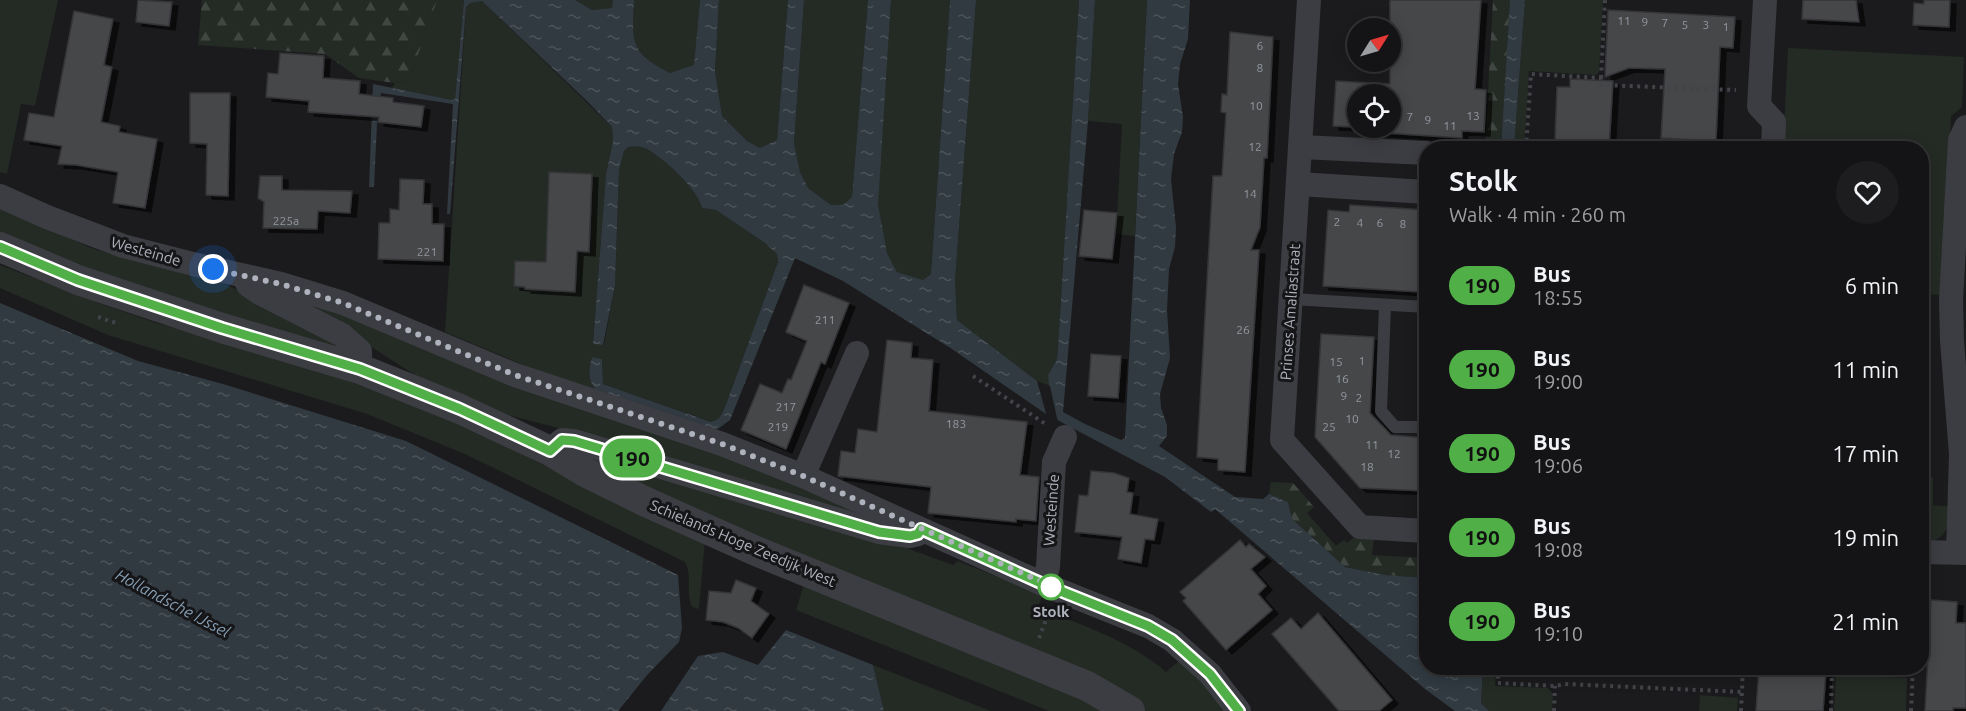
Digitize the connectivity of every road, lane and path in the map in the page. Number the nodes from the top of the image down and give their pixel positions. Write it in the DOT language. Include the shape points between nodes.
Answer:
graph roads {
  1 [pos="1309,0"];
  2 [pos="1605,0"];
  3 [pos="1765,0"];
  4 [pos="1601,78"];
  5 [pos="1759,91"];
  6 [pos="1966,127"];
  7 [pos="1526,141"];
  8 [pos="1773,141"];
  9 [pos="1300,147"];
  10 [pos="1419,153"];
  11 [pos="1298,184"];
  12 [pos="1419,192"];
  13 [pos="0,196"];
  14 [pos="0,247"];
  15 [pos="244,275"];
  16 [pos="1292,299"];
  17 [pos="1385,306"];
  18 [pos="1419,307"];
  19 [pos="94,316"];
  20 [pos="126,326"];
  21 [pos="856,353"];
  22 [pos="360,369"];
  23 [pos="973,376"];
  24 [pos="1419,427"];
  25 [pos="1065,437"];
  26 [pos="550,451"];
  27 [pos="803,476"];
  28 [pos="921,529"];
  29 [pos="1419,531"];
  30 [pos="1929,552"];
  31 [pos="1962,552"];
  32 [pos="1043,584"];
  33 [pos="1498,675"];
  34 [pos="1743,675"];
  35 [pos="1832,675"];
  36 [pos="1913,675"];
  37 [pos="1555,686"];
  38 [pos="1742,692"];
  39 [pos="1130,711"];
  40 [pos="1239,711"];
  41 [pos="1554,711"];
  42 [pos="1741,711"];
  43 [pos="1831,711"];
  44 [pos="1911,711"];
  1 -- 9 [label="street, Prinses Amaliastraat"];
  2 -- 4 [label="path"];
  3 -- 5 [label="street"];
  4 -- 5 [label="path" via="1601,85"];
  4 -- 7 [label="path" via="1531,74"];
  5 -- 8 [label="street" via="1759,106 1774,122"];
  6 -- 31 [label="street" via="1960,140 1952,300"];
  9 -- 10 [label="street"];
  9 -- 11 [label="street, Prinses Amaliastraat"];
  11 -- 12 [label="street"];
  11 -- 16 [label="street, Prinses Amaliastraat"];
  13 -- 15 [label="street, Westeinde" via="123,246"];
  14 -- 22 [label="street, Schielands Hoge Zeedijk West" via="78,280"];
  15 -- 22 [label="street" via="248,285 258,292 353,343 360,351"];
  15 -- 27 [label="street, Westeinde" via="343,303 515,375 722,444"];
  16 -- 17 [label="lane"];
  16 -- 29 [label="street, Prinses Amaliastraat" via="1282,440 1360,527"];
  17 -- 18 [label="lane"];
  17 -- 24 [label="lane" via="1381,411 1395,427"];
  19 -- 20 [label="path"];
  21 -- 27 [label="street"];
  22 -- 26 [label="street, Schielands Hoge Zeedijk West"];
  23 -- 25 [label="path"];
  25 -- 32 [label="street, Westeinde" via="1054,462 1048,567"];
  26 -- 28 [label="street" via="562,440 574,441 879,532 910,536"];
  26 -- 39 [label="street, Schielands Hoge Zeedijk West" via="585,472 756,551 1068,677"];
  27 -- 28 [label="street, Westeinde"];
  28 -- 32 [label="street, Westeinde"];
  30 -- 31 [label="street"];
  32 -- 40 [label="street, Westeinde" via="1148,626 1172,640 1210,674"];
  33 -- 37 [label="path" via="1498,683"];
  34 -- 38 [label="path"];
  35 -- 43 [label="path"];
  36 -- 44 [label="path"];
  37 -- 38 [label="path"];
  37 -- 41 [label="path"];
  38 -- 42 [label="path"];
}
